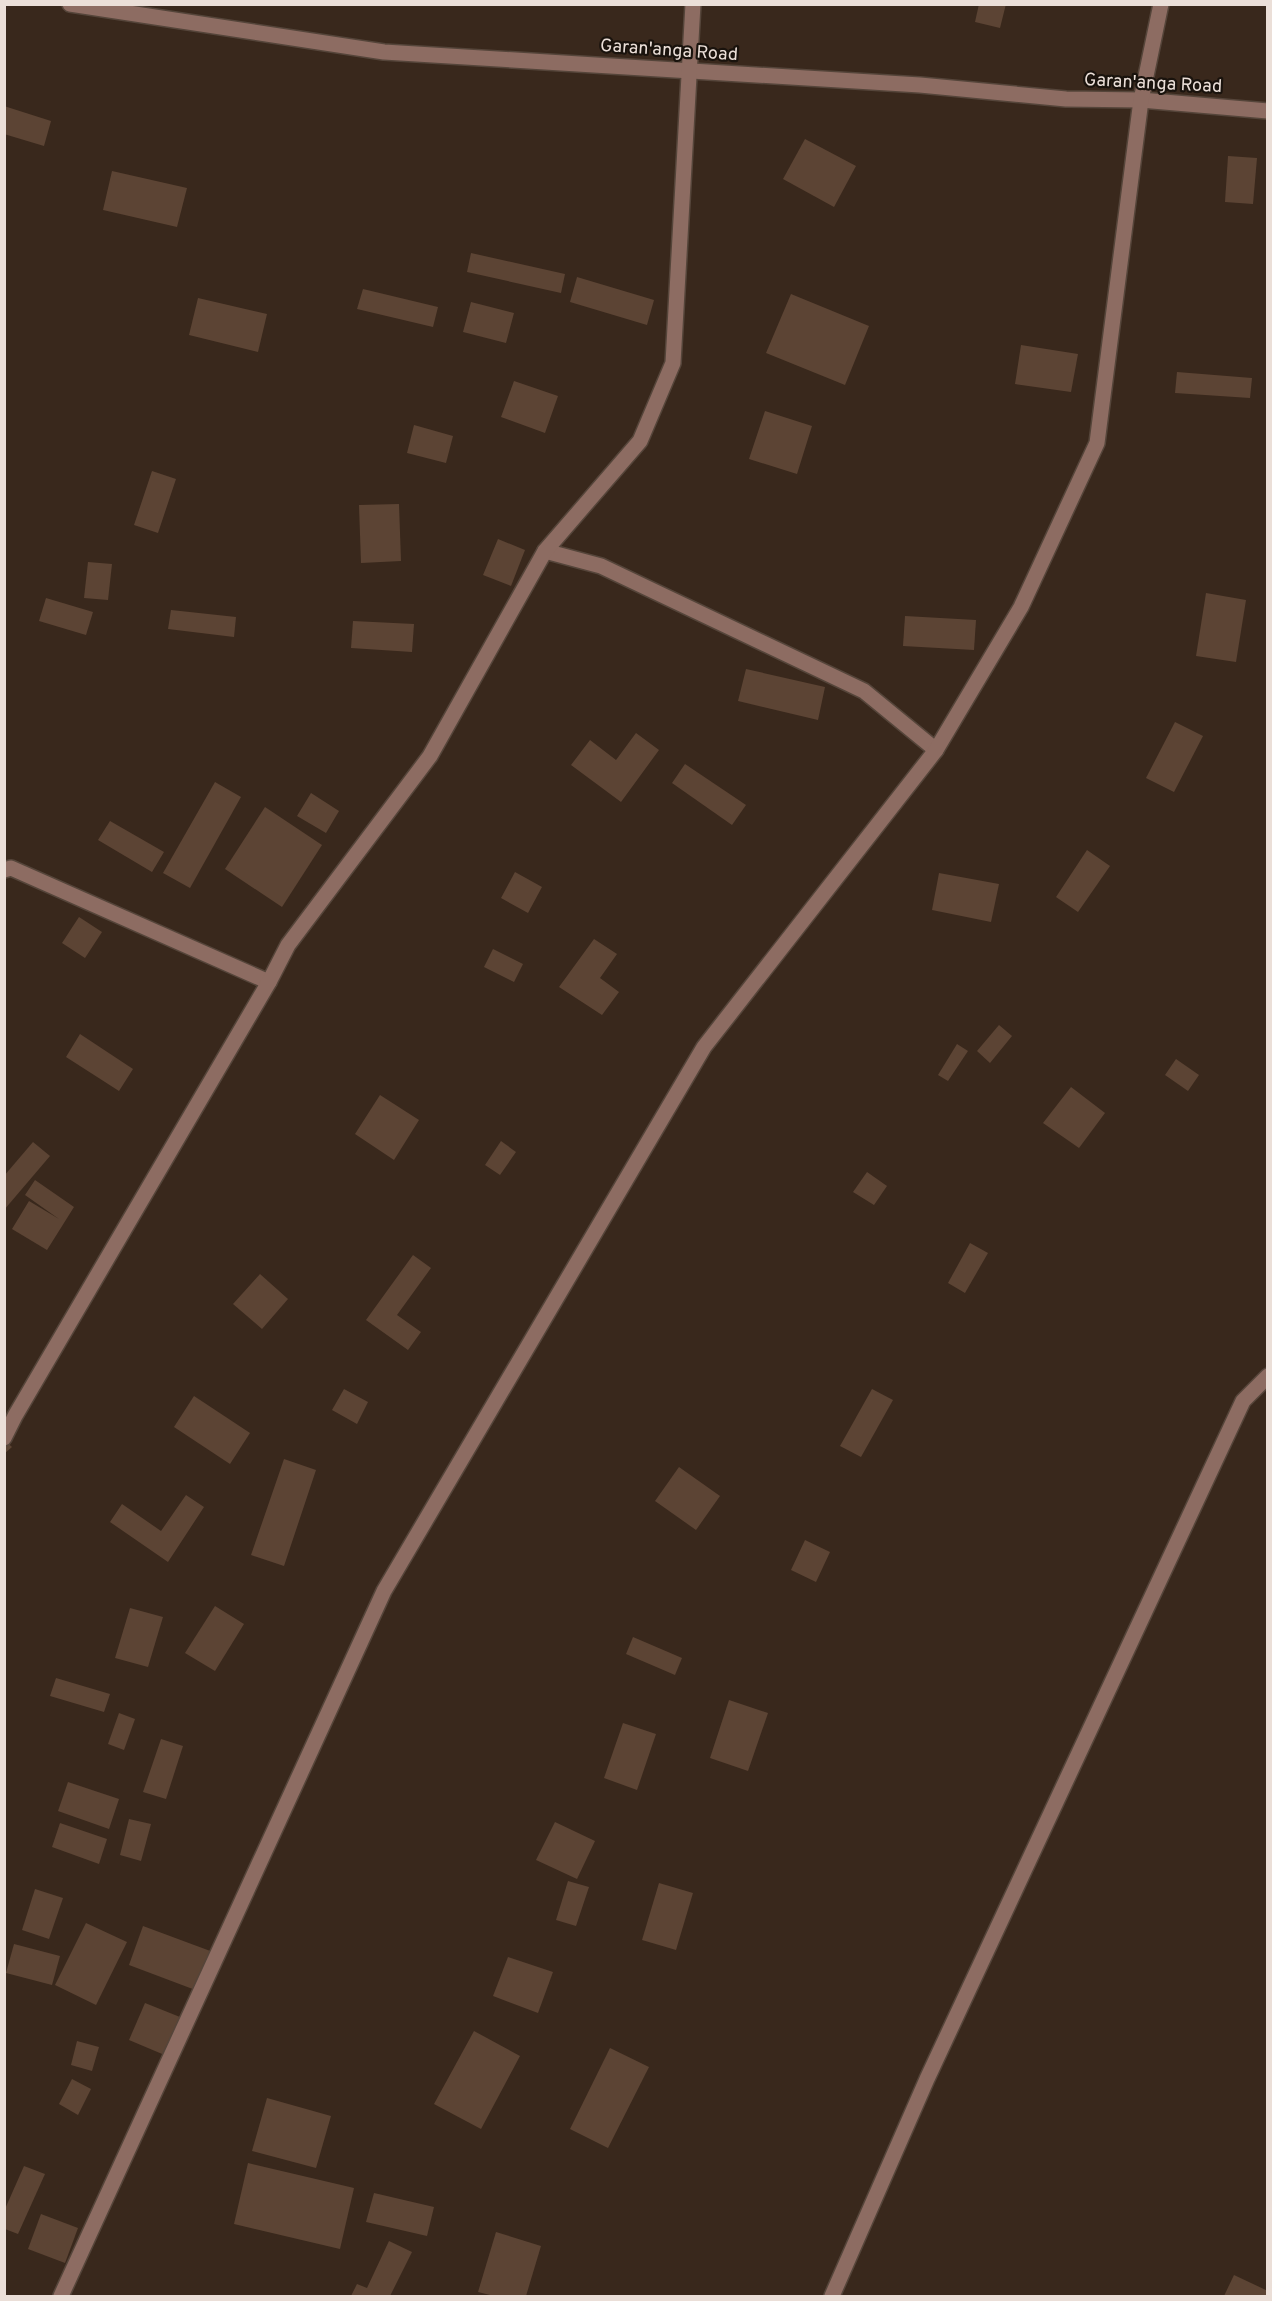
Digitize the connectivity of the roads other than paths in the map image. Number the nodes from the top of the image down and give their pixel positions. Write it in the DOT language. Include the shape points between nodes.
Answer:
graph roads {
  1 [pos="70,4"];
  2 [pos="693,4"];
  3 [pos="1161,4"];
  4 [pos="687,72"];
  5 [pos="1141,100"];
  6 [pos="1268,111"];
  7 [pos="545,551"];
  8 [pos="936,750"];
  9 [pos="4,870"];
  10 [pos="268,982"];
  11 [pos="1268,1376"];
  12 [pos="4,1438"];
  13 [pos="61,2296"];
  14 [pos="832,2296"];
  1 -- 4 [label="street, Garan'anga Road" via="384,51"];
  2 -- 4 [label="street"];
  3 -- 5 [label="street"];
  4 -- 5 [label="street, Garan'anga Road" via="1066,99"];
  4 -- 7 [label="street" via="672,363 640,441"];
  5 -- 6 [label="street, Garan'anga Road"];
  5 -- 8 [label="street" via="1097,443 1021,607"];
  7 -- 8 [label="street" via="601,566 864,691"];
  7 -- 10 [label="street" via="430,756 288,945"];
  8 -- 13 [label="street" via="704,1047 384,1591"];
  9 -- 10 [label="street" via="11,868"];
  10 -- 12 [label="street"];
  11 -- 14 [label="street" via="1243,1401 932,2068"];
}
